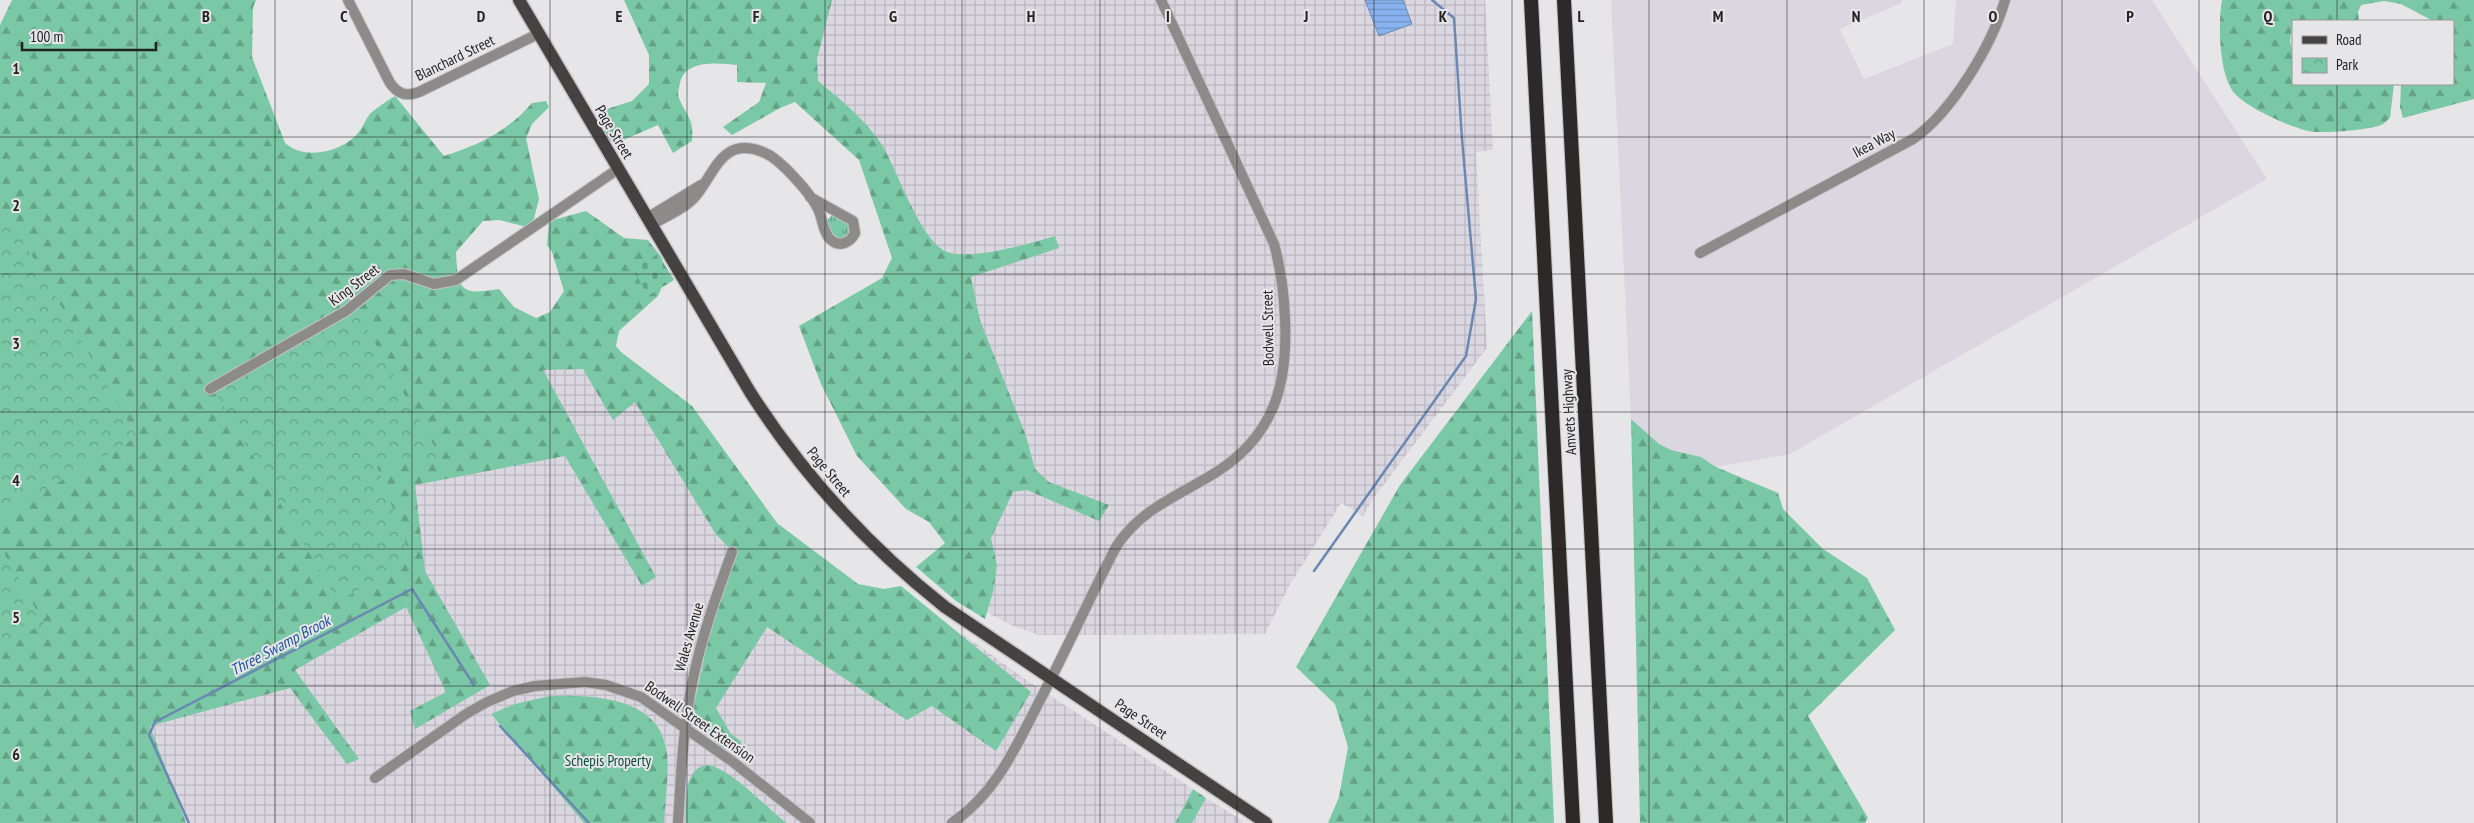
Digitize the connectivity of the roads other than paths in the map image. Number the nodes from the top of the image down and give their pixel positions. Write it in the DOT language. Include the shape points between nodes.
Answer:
graph roads {
  1 [pos="348,0"];
  2 [pos="519,0"];
  3 [pos="1161,0"];
  4 [pos="1531,0"];
  5 [pos="1564,0"];
  6 [pos="2005,0"];
  7 [pos="538,34"];
  8 [pos="618,169"];
  9 [pos="810,197"];
  10 [pos="838,212"];
  11 [pos="649,221"];
  12 [pos="823,223"];
  13 [pos="1700,253"];
  14 [pos="210,389"];
  15 [pos="732,552"];
  16 [pos="1051,679"];
  17 [pos="686,729"];
  18 [pos="374,778"];
  19 [pos="678,823"];
  20 [pos="810,823"];
  21 [pos="952,823"];
  22 [pos="1266,823"];
  23 [pos="1573,823"];
  24 [pos="1606,823"];
  1 -- 7 [label="street, Blanchard Street" via="390,83 404,94 420,92"];
  2 -- 7 [label="main road, Page Street"];
  3 -- 16 [label="street, Bodwell Street" via="1274,244 1283,286 1285,370 1271,412 1247,447 1215,473 1148,511 1125,534"];
  4 -- 23 [label="highway, Amvets Highway"];
  5 -- 24 [label="highway, Amvets Highway"];
  6 -- 13 [label="street, Ikea Way" via="1996,26 1978,59 1952,101 1930,126 1903,144"];
  7 -- 8 [label="main road, Page Street"];
  8 -- 11 [label="main road, Page Street"];
  8 -- 14 [label="street, King Street" via="456,280 434,284 404,274 390,275 346,311"];
  9 -- 10 [label="street"];
  9 -- 11 [label="street" via="773,158 749,149 732,152 720,159 691,201"];
  9 -- 12 [label="street"];
  10 -- 12 [label="street" via="827,212"];
  10 -- 12 [label="street" via="850,218 855,225 855,233 849,241 834,242 825,232"];
  11 -- 16 [label="main road, Page Street" via="764,415 830,499 882,553 929,594"];
  15 -- 17 [label="street, Wales Avenue" via="700,648"];
  16 -- 21 [label="street" via="996,782"];
  16 -- 22 [label="main road, Page Street"];
  17 -- 18 [label="street, Bodwell Street Extension" via="641,697 621,689 584,682 544,684 513,691 487,702"];
  17 -- 19 [label="street, Wales Avenue"];
  17 -- 20 [label="street, Bodwell Street Extension"];
}
